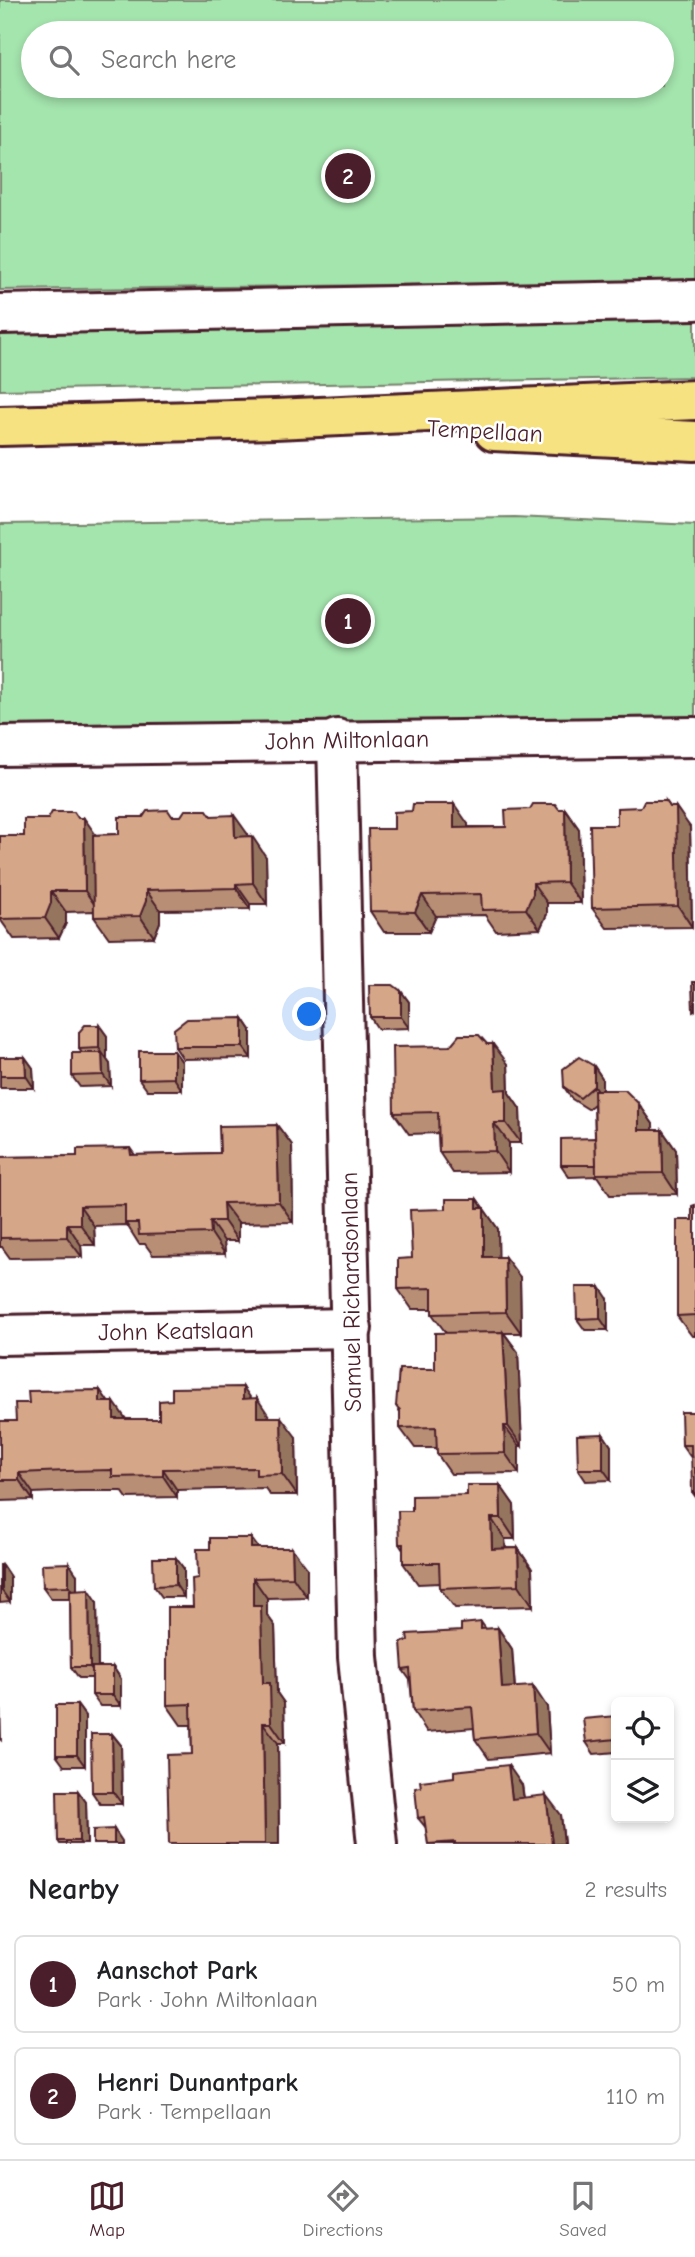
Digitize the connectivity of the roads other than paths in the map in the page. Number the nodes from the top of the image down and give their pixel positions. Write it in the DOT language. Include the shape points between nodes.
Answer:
graph roads {
  1 [pos="695,300"];
  2 [pos="0,314"];
  3 [pos="695,400"];
  4 [pos="275,419"];
  5 [pos="0,426"];
  6 [pos="695,441"];
  7 [pos="695,737"];
  8 [pos="337,739"];
  9 [pos="0,746"];
  10 [pos="352,1328"];
  11 [pos="0,1335"];
  12 [pos="377,1844"];
  1 -- 2 [label="street"];
  3 -- 4 [label="main road, Tempellaan"];
  4 -- 5 [label="main road, Tempellaan"];
  4 -- 6 [label="main road, Tempellaan"];
  7 -- 8 [label="street, John Miltonlaan"];
  8 -- 9 [label="street, John Miltonlaan"];
  8 -- 10 [label="street, Samuel Richardsonlaan"];
  10 -- 11 [label="street, John Keatslaan"];
  10 -- 12 [label="street, Samuel Richardsonlaan" via="358,1657"];
}
